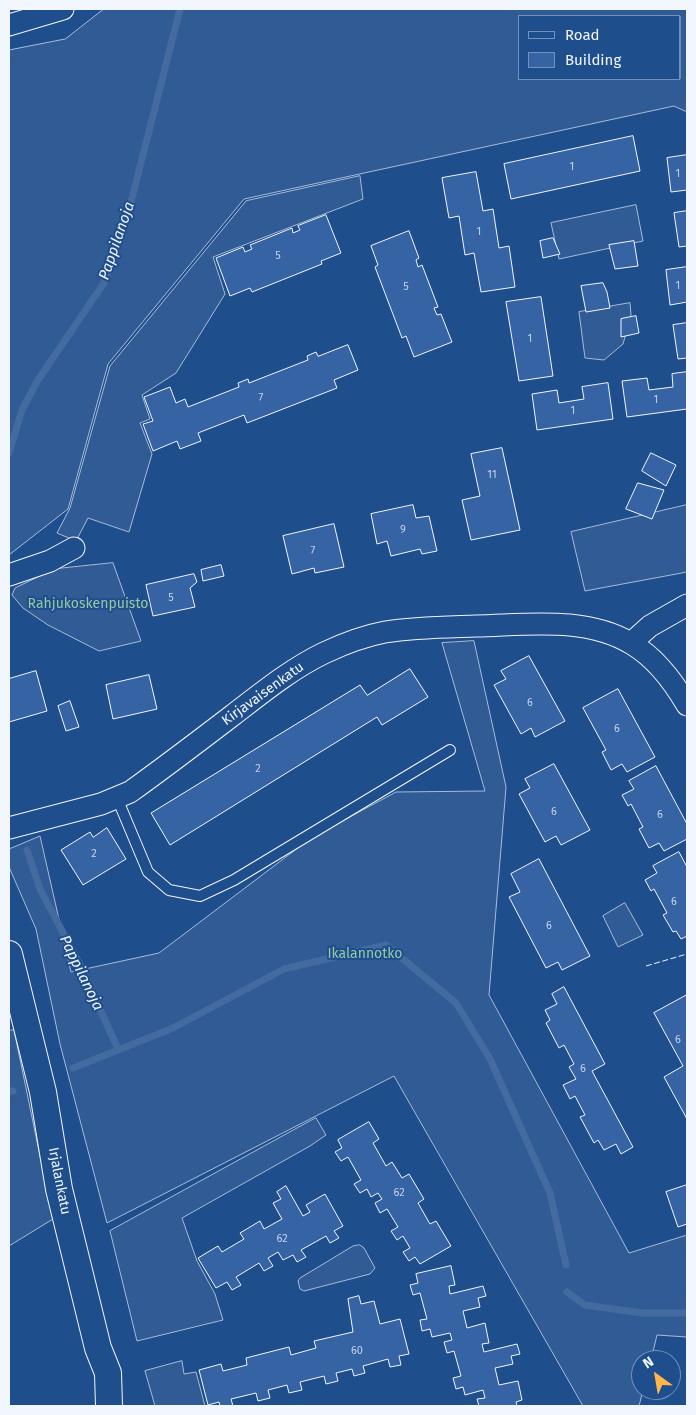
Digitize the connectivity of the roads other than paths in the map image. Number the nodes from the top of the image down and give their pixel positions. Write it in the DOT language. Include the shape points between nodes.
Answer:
graph roads {
  1 [pos="63,9"];
  2 [pos="9,25"];
  3 [pos="74,548"];
  4 [pos="9,575"];
  5 [pos="687,605"];
  6 [pos="630,643"];
  7 [pos="686,700"];
  8 [pos="450,750"];
  9 [pos="117,798"];
  10 [pos="9,828"];
  11 [pos="9,954"];
  12 [pos="109,1406"];
  1 -- 2 [label="street"];
  3 -- 4 [label="street" via="50,561"];
  5 -- 6 [label="street" via="650,626"];
  6 -- 7 [label="street, Kirjavaisenkatu" via="655,661"];
  6 -- 9 [label="street, Kirjavaisenkatu" via="604,632 566,624 409,628 366,637 325,653 281,678 146,780"];
  8 -- 9 [label="lane" via="234,880 200,896 169,890 148,872"];
  9 -- 10 [label="street, Kirjavaisenkatu"];
  11 -- 12 [label="street, Irjalankatu" via="43,1092 59,1189 98,1348 108,1373"];
}
